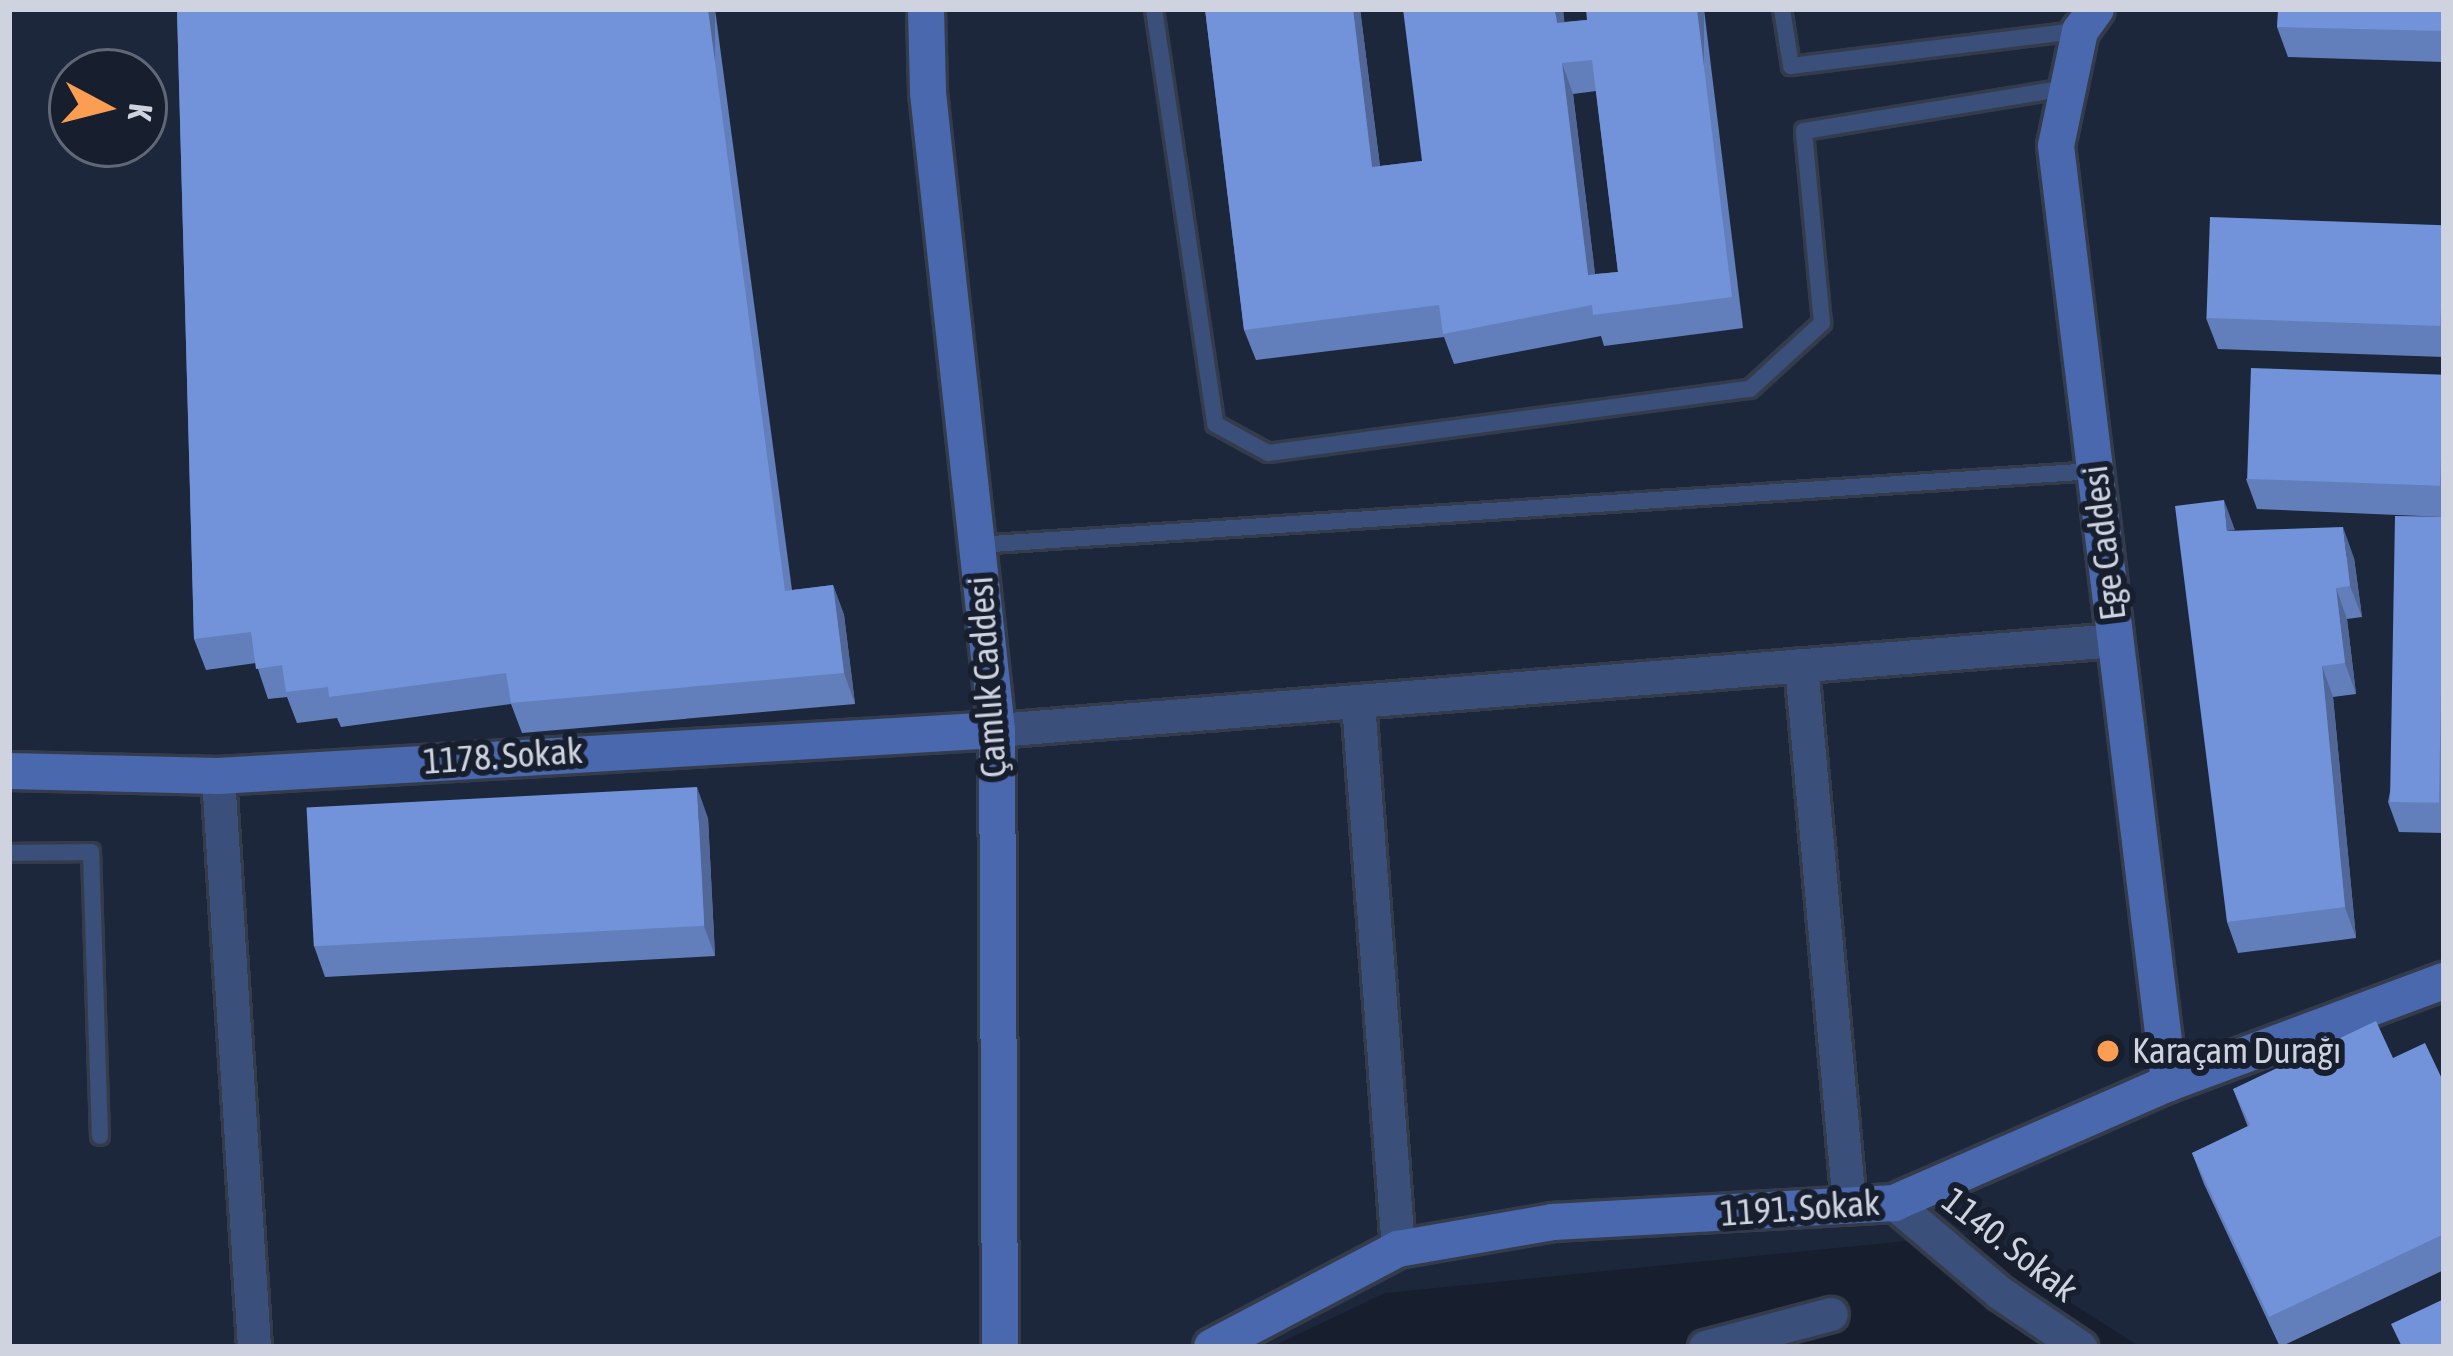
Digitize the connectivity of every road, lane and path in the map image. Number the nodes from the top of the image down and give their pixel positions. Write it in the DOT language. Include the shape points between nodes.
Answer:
graph roads {
  1 [pos="926,9"];
  2 [pos="1154,9"];
  3 [pos="1782,9"];
  4 [pos="2088,20"];
  5 [pos="2071,87"];
  6 [pos="2096,471"];
  7 [pos="977,544"];
  8 [pos="2116,640"];
  9 [pos="1801,665"];
  10 [pos="1358,702"];
  11 [pos="997,730"];
  12 [pos="9,771"];
  13 [pos="218,776"];
  14 [pos="9,854"];
  15 [pos="2444,981"];
  16 [pos="2169,1083"];
  17 [pos="100,1136"];
  18 [pos="1894,1203"];
  19 [pos="1849,1205"];
  20 [pos="1398,1249"];
  21 [pos="1832,1315"];
  22 [pos="2074,1345"];
  23 [pos="254,1347"];
  24 [pos="1000,1347"];
  25 [pos="1212,1347"];
  26 [pos="1705,1347"];
  1 -- 7 [label="street, Çamlık Caddesi"];
  2 -- 5 [label="lane" via="1215,424 1268,453 1750,389 1822,323 1804,131"];
  3 -- 4 [label="lane" via="1791,66"];
  4 -- 5 [label="street, Ege Caddesi"];
  5 -- 6 [label="street, Ege Caddesi" via="2056,146"];
  6 -- 7 [label="lane"];
  6 -- 8 [label="street, Ege Caddesi"];
  7 -- 11 [label="street, Çamlık Caddesi"];
  8 -- 9 [label="street"];
  8 -- 16 [label="street, Ege Caddesi"];
  9 -- 10 [label="street"];
  9 -- 19 [label="street"];
  10 -- 11 [label="street"];
  10 -- 20 [label="street"];
  11 -- 13 [label="street, 1178. Sokak"];
  11 -- 24 [label="street, Çamlık Caddesi"];
  12 -- 13 [label="street, 1178. Sokak"];
  13 -- 23 [label="street"];
  14 -- 17 [label="lane" via="91,852"];
  15 -- 16 [label="street, 1191. Sokak"];
  16 -- 18 [label="street, 1191. Sokak"];
  18 -- 19 [label="street, 1191. Sokak"];
  18 -- 22 [label="street, 1140. Sokak"];
  19 -- 20 [label="street, 1191. Sokak" via="1553,1222"];
  20 -- 25 [label="street, 1191. Sokak"];
  21 -- 26 [label="street"];
}
